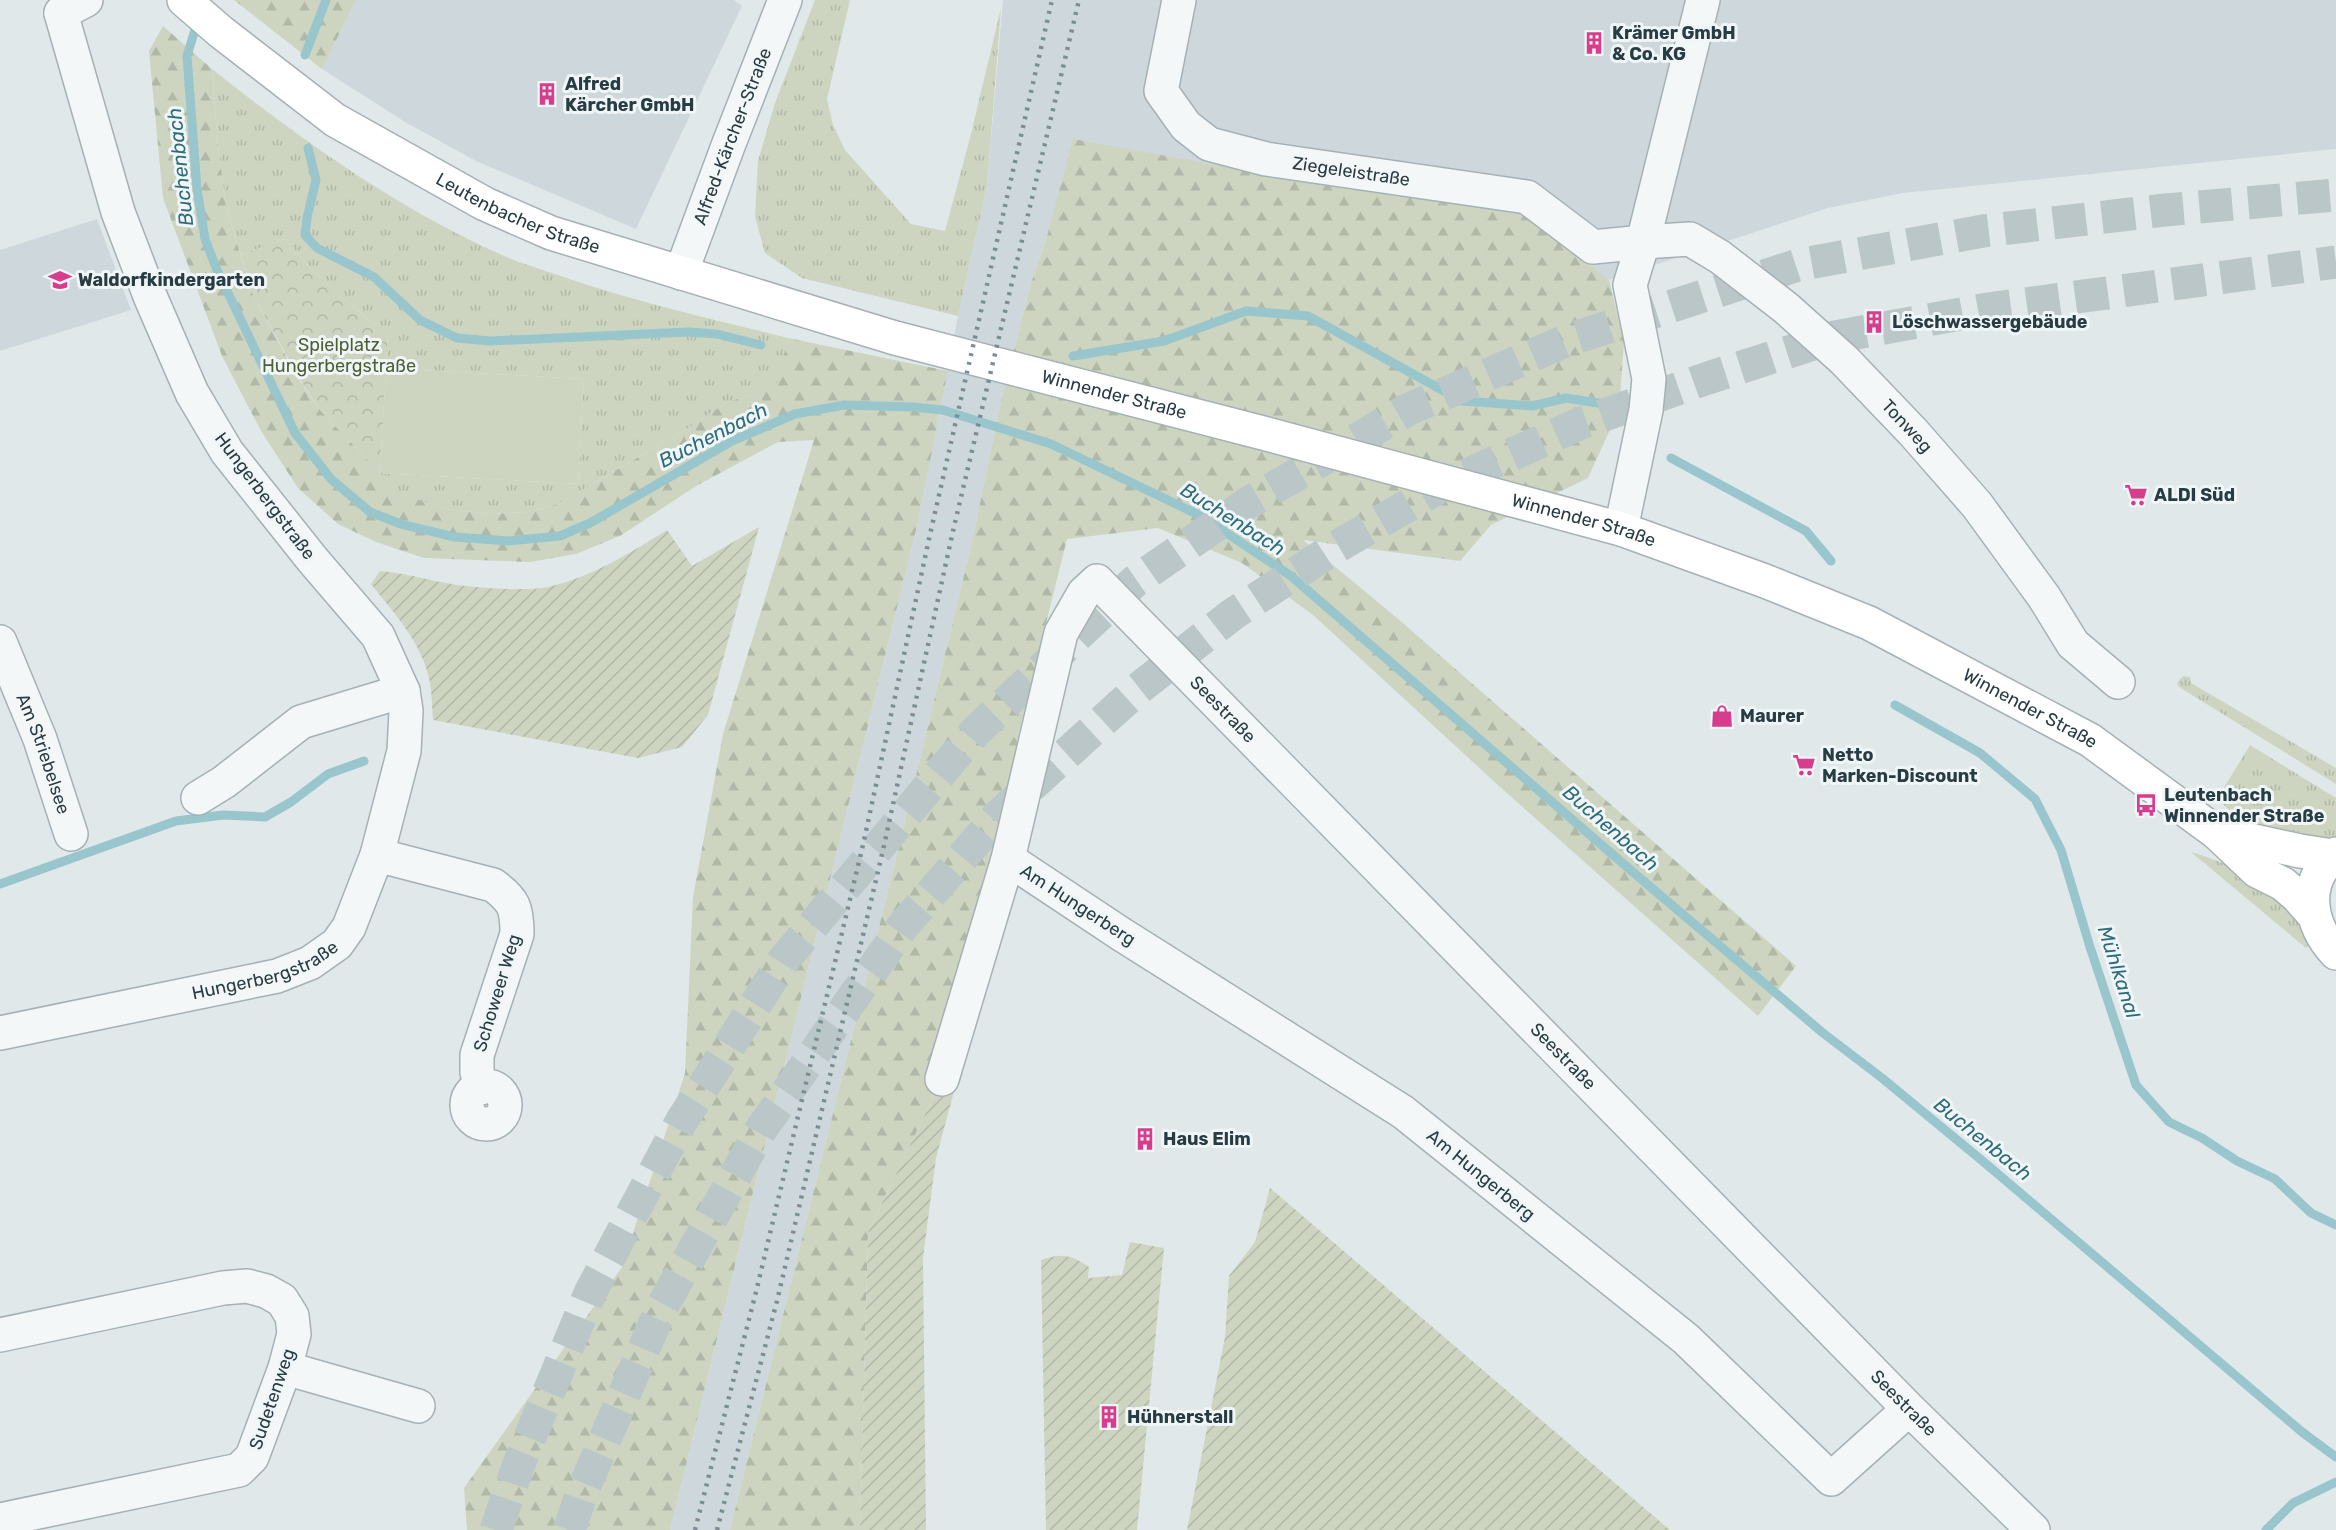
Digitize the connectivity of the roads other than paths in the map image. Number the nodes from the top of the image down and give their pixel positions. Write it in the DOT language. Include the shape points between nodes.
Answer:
graph roads {
  1 [pos="184,0"];
  2 [pos="785,0"];
  3 [pos="1179,0"];
  4 [pos="1702,0"];
  5 [pos="63,3"];
  6 [pos="1643,242"];
  7 [pos="681,273"];
  8 [pos="896,338"];
  9 [pos="1621,529"];
  10 [pos="1097,581"];
  11 [pos="0,642"];
  12 [pos="2118,682"];
  13 [pos="403,691"];
  14 [pos="198,798"];
  15 [pos="2217,833"];
  16 [pos="71,834"];
  17 [pos="377,855"];
  18 [pos="2335,855"];
  19 [pos="1008,859"];
  20 [pos="2313,914"];
  21 [pos="2336,953"];
  22 [pos="0,1033"];
  23 [pos="942,1079"];
  24 [pos="482,1088"];
  25 [pos="0,1335"];
  26 [pos="285,1368"];
  27 [pos="418,1406"];
  28 [pos="1909,1409"];
  29 [pos="0,1520"];
  30 [pos="2033,1530"];
  1 -- 7 [label="street, Leutenbacher Straße" via="336,120 485,204 551,234"];
  2 -- 7 [label="street, Alfred-Kärcher-Straße"];
  3 -- 6 [label="street, Ziegeleistraße" via="1161,91 1186,126 1209,144 1266,159 1527,197 1593,247"];
  4 -- 6 [label="street"];
  5 -- 13 [label="street, Hungerbergstraße" via="117,212 192,393 227,452 378,636"];
  6 -- 9 [label="street" via="1630,285 1649,379"];
  6 -- 12 [label="street, Tonweg" via="1690,239 1786,308 1844,360 1977,505 2073,644"];
  7 -- 8 [label="street, Leutenbacher Straße"];
  8 -- 9 [label="street, Winnender Straße"];
  9 -- 15 [label="street, Winnender Straße" via="1765,580 1869,623 2090,740"];
  10 -- 19 [label="street, Am Hungerberg" via="1084,593 1061,633"];
  10 -- 28 [label="street, Seestraße"];
  11 -- 16 [label="street, Am Striebelsee" via="40,739"];
  13 -- 14 [label="street" via="302,722"];
  13 -- 17 [label="street, Hungerbergstraße" via="404,751"];
  15 -- 18 [label="street"];
  15 -- 20 [label="street, Winnender Straße" via="2258,871 2283,884"];
  17 -- 22 [label="street, Hungerbergstraße" via="349,927 337,944 310,963 277,976"];
  17 -- 24 [label="street, Schoweer Weg" via="494,885 508,896 517,913 517,934 477,1055"];
  18 -- 20 [label="street" via="2320,873 2314,890"];
  19 -- 23 [label="street, Am Hungerberg"];
  19 -- 28 [label="street, Am Hungerberg" via="1403,1112 1686,1339 1831,1479"];
  20 -- 21 [label="street" via="2325,942"];
  25 -- 26 [label="street, Sudetenweg" via="247,1286 282,1300 292,1316 294,1334"];
  26 -- 27 [label="street"];
  26 -- 29 [label="street, Sudetenweg" via="252,1457 239,1470"];
  28 -- 30 [label="street, Seestraße"];
}
